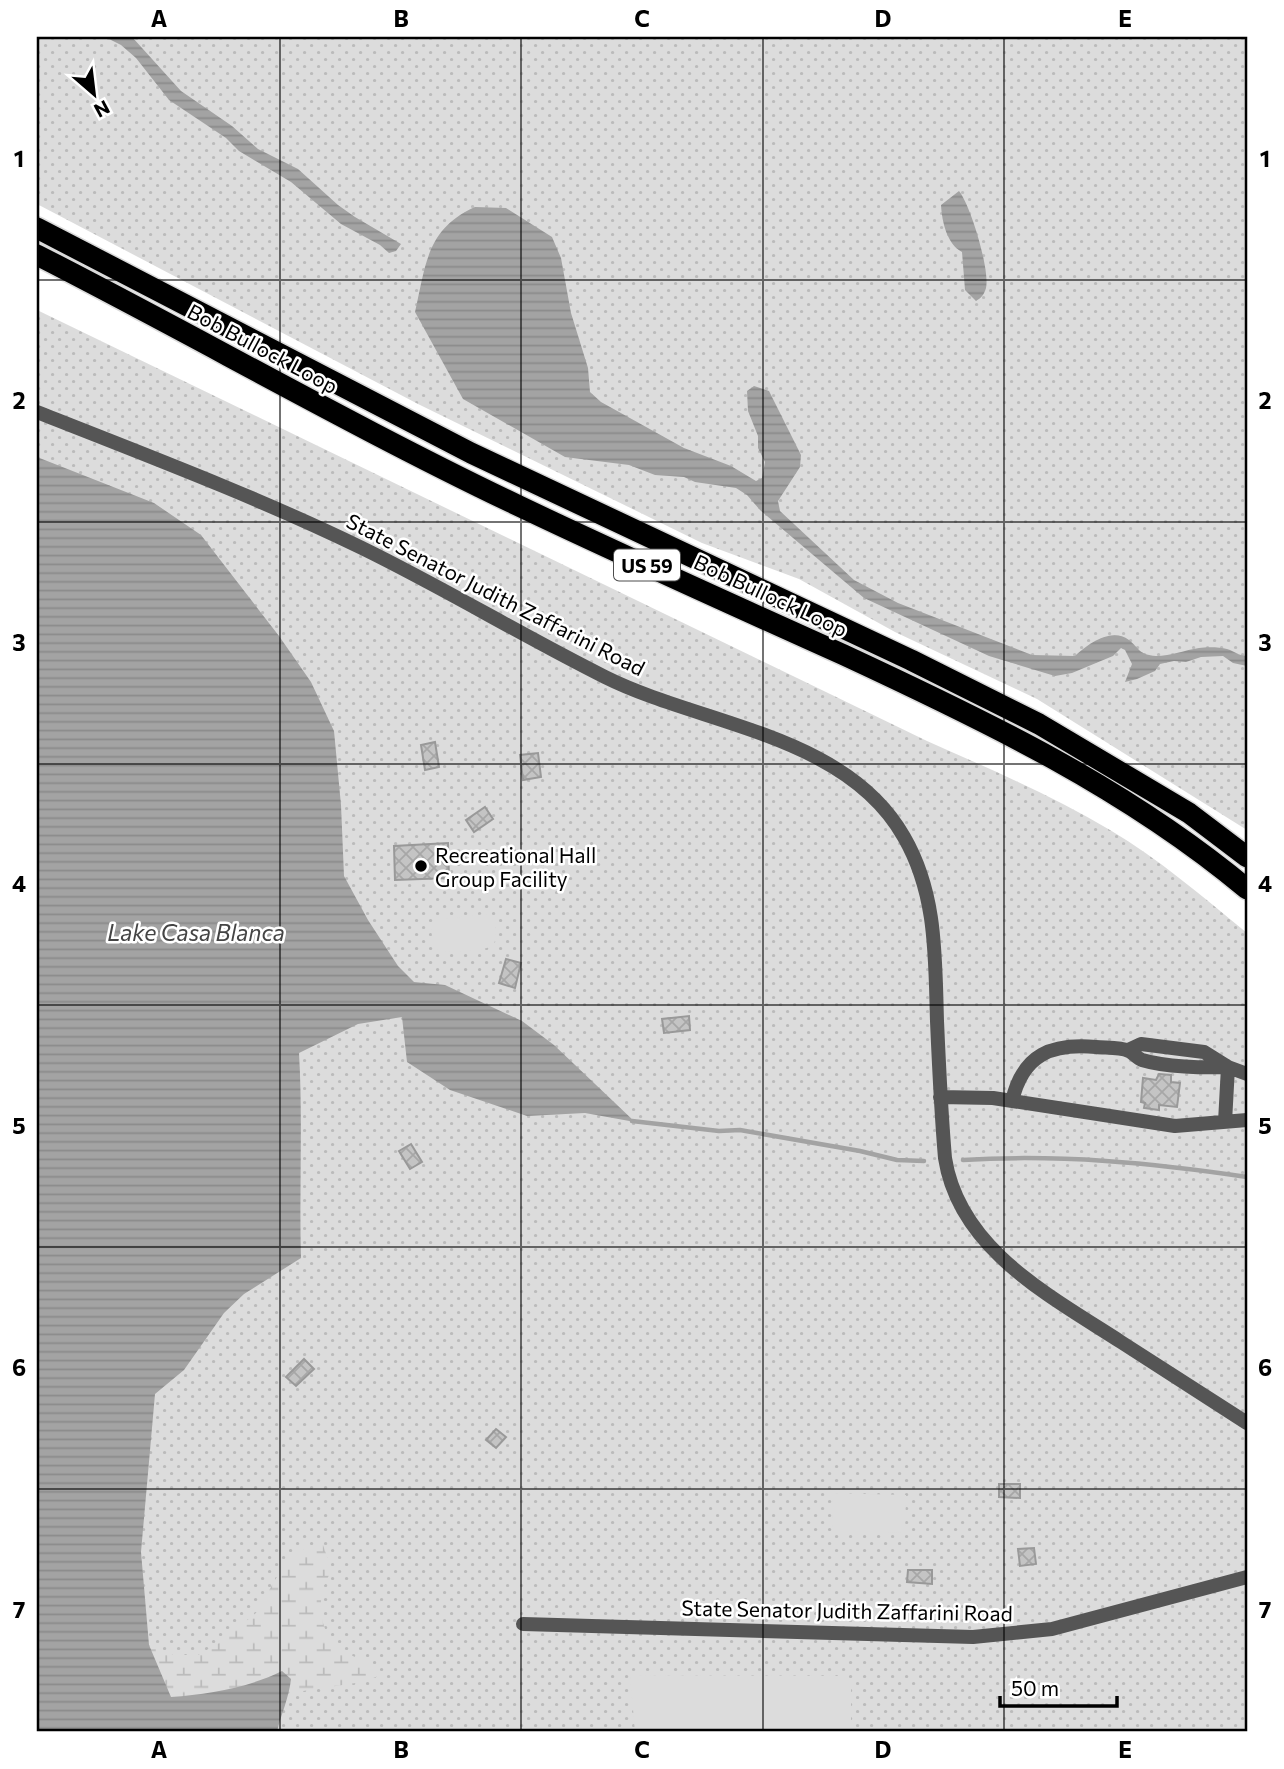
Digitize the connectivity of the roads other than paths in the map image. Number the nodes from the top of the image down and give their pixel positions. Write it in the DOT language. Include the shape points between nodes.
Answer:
graph roads {
  1 [pos="37,228"];
  2 [pos="37,255"];
  3 [pos="37,412"];
  4 [pos="1247,857"];
  5 [pos="1247,889"];
  6 [pos="1228,1067"];
  7 [pos="1247,1073"];
  8 [pos="940,1097"];
  9 [pos="1012,1101"];
  10 [pos="1247,1120"];
  11 [pos="1225,1122"];
  12 [pos="1247,1423"];
  13 [pos="1247,1577"];
  14 [pos="523,1625"];
  1 -- 4 [label="highway, Bob Bullock Loop / US 59" via="471,453 1040,723 1179,807"];
  2 -- 5 [label="highway, Bob Bullock Loop / US 59" via="481,487 1000,729 1150,816"];
  3 -- 8 [label="street, State Senator Judith Zaffarini Road" via="330,533 608,679 789,745 851,780 884,809 904,835 928,893"];
  6 -- 7 [label="street"];
  6 -- 9 [label="street" via="1203,1068 1140,1059 1128,1050 1073,1045 1040,1055 1025,1069"];
  6 -- 11 [label="street"];
  8 -- 9 [label="street"];
  8 -- 12 [label="street, State Senator Judith Zaffarini Road" via="951,1186 993,1251 1047,1294"];
  9 -- 11 [label="street" via="1163,1125"];
  10 -- 11 [label="street"];
  13 -- 14 [label="street, State Senator Judith Zaffarini Road" via="1052,1629 1005,1635"];
}
